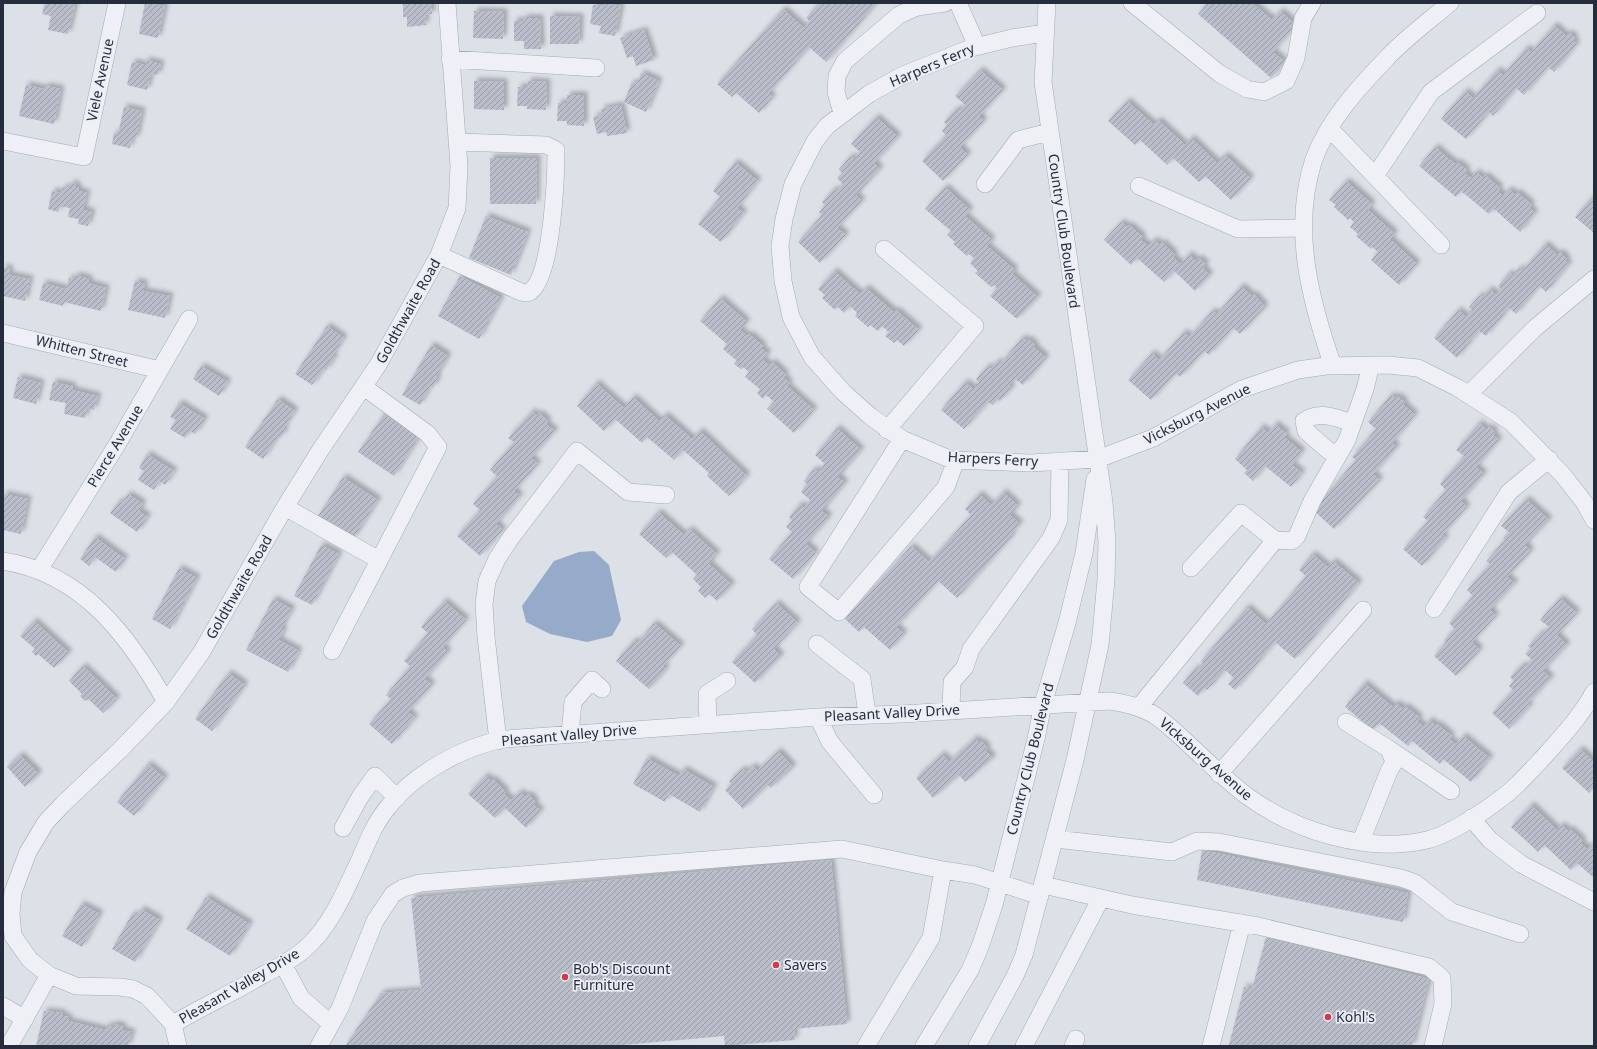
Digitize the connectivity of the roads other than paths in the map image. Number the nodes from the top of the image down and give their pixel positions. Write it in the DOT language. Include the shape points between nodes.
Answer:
graph roads {
  1 [pos="117,3"];
  2 [pos="447,3"];
  3 [pos="945,3"];
  4 [pos="958,3"];
  5 [pos="1047,3"];
  6 [pos="1132,3"];
  7 [pos="1312,3"];
  8 [pos="1450,3"];
  9 [pos="1537,13"];
  10 [pos="1045,33"];
  11 [pos="977,46"];
  12 [pos="450,59"];
  13 [pos="596,68"];
  14 [pos="842,113"];
  15 [pos="1329,128"];
  16 [pos="1049,132"];
  17 [pos="3,141"];
  18 [pos="458,142"];
  19 [pos="1375,176"];
  20 [pos="985,184"];
  21 [pos="1139,186"];
  22 [pos="1304,228"];
  23 [pos="1442,245"];
  24 [pos="884,249"];
  25 [pos="439,255"];
  26 [pos="1594,279"];
  27 [pos="189,319"];
  28 [pos="3,333"];
  29 [pos="1371,365"];
  30 [pos="1333,366"];
  31 [pos="160,370"];
  32 [pos="364,387"];
  33 [pos="1468,395"];
  34 [pos="1353,423"];
  35 [pos="887,430"];
  36 [pos="902,440"];
  37 [pos="1339,453"];
  38 [pos="1098,459"];
  39 [pos="1549,459"];
  40 [pos="956,460"];
  41 [pos="1060,461"];
  42 [pos="666,495"];
  43 [pos="285,507"];
  44 [pos="1594,520"];
  45 [pos="1275,540"];
  46 [pos="380,560"];
  47 [pos="3,561"];
  48 [pos="1191,568"];
  49 [pos="39,570"];
  50 [pos="1434,609"];
  51 [pos="1363,610"];
  52 [pos="817,644"];
  53 [pos="332,652"];
  54 [pos="727,681"];
  55 [pos="602,689"];
  56 [pos="1593,698"];
  57 [pos="1088,701"];
  58 [pos="166,702"];
  59 [pos="1043,704"];
  60 [pos="1139,707"];
  61 [pos="951,710"];
  62 [pos="867,714"];
  63 [pos="818,717"];
  64 [pos="1346,722"];
  65 [pos="708,724"];
  66 [pos="570,734"];
  67 [pos="498,740"];
  68 [pos="1389,749"];
  69 [pos="1219,774"];
  70 [pos="1451,791"];
  71 [pos="874,796"];
  72 [pos="397,798"];
  73 [pos="1471,818"];
  74 [pos="343,828"];
  75 [pos="1055,839"];
  76 [pos="1362,841"];
  77 [pos="943,870"];
  78 [pos="1000,883"];
  79 [pos="1042,891"];
  80 [pos="1101,898"];
  81 [pos="1594,902"];
  82 [pos="1242,923"];
  83 [pos="1520,934"];
  84 [pos="283,964"];
  85 [pos="49,975"];
  86 [pos="3,1006"];
  87 [pos="25,1019"];
  88 [pos="173,1024"];
  89 [pos="331,1024"];
  90 [pos="8,1046"];
  91 [pos="178,1046"];
  92 [pos="318,1046"];
  93 [pos="866,1046"];
  94 [pos="924,1046"];
  95 [pos="977,1046"];
  96 [pos="1024,1046"];
  97 [pos="1211,1046"];
  98 [pos="1434,1046"];
  1 -- 17 [label="street, Viele Avenue" via="84,157"];
  2 -- 12 [label="street, Goldthwaite Road"];
  3 -- 14 [label="street" via="917,7 899,15 845,61 837,76 836,92"];
  4 -- 11 [label="street"];
  5 -- 10 [label="street, Country Club Boulevard"];
  6 -- 7 [label="street" via="1220,74 1247,88 1264,92 1286,81 1296,58 1303,18"];
  8 -- 15 [label="street" via="1387,57 1351,97"];
  9 -- 19 [label="street" via="1431,92"];
  10 -- 11 [label="street, Harpers Ferry"];
  10 -- 16 [label="street, Country Club Boulevard" via="1043,82"];
  11 -- 14 [label="street, Harpers Ferry" via="901,76"];
  12 -- 13 [label="street"];
  12 -- 18 [label="street, Goldthwaite Road"];
  14 -- 35 [label="street, Harpers Ferry" via="815,141 793,184 780,246 782,281 791,317 812,357 843,392"];
  15 -- 19 [label="street"];
  15 -- 22 [label="street" via="1314,159 1307,188"];
  16 -- 20 [label="street" via="1018,140"];
  16 -- 38 [label="street, Country Club Boulevard"];
  18 -- 25 [label="street, Goldthwaite Road" via="457,208"];
  18 -- 25 [label="street" via="546,145 556,150 550,236 541,274 533,290 528,293"];
  19 -- 23 [label="street"];
  21 -- 22 [label="street" via="1238,229"];
  22 -- 30 [label="street" via="1307,276 1317,322"];
  24 -- 35 [label="street" via="975,326"];
  25 -- 32 [label="street, Goldthwaite Road"];
  26 -- 33 [label="street" via="1530,333"];
  27 -- 31 [label="street, Pierce Avenue"];
  28 -- 31 [label="street, Whitten Street"];
  29 -- 30 [label="street, Vicksburg Avenue"];
  29 -- 33 [label="street, Vicksburg Avenue" via="1418,368"];
  29 -- 34 [label="street"];
  30 -- 38 [label="street, Vicksburg Avenue" via="1298,370 1242,389 1153,438"];
  31 -- 49 [label="street, Pierce Avenue"];
  32 -- 43 [label="street, Goldthwaite Road"];
  32 -- 46 [label="street" via="428,434 438,447"];
  33 -- 39 [label="street, Vicksburg Avenue" via="1511,422"];
  34 -- 37 [label="street"];
  34 -- 37 [label="street" via="1329,416 1313,415 1304,422 1306,431 1329,451"];
  35 -- 36 [label="street, Harpers Ferry"];
  36 -- 40 [label="street, Harpers Ferry"];
  36 -- 40 [label="street" via="808,587 839,612 946,487"];
  37 -- 45 [label="street" via="1312,501 1297,536 1292,541"];
  38 -- 41 [label="street, Harpers Ferry"];
  38 -- 57 [label="street, Country Club Boulevard" via="1106,529 1106,580 1100,645"];
  38 -- 59 [label="street, Country Club Boulevard" via="1084,553"];
  39 -- 44 [label="street, Vicksburg Avenue" via="1584,502"];
  39 -- 50 [label="street" via="1509,492"];
  40 -- 41 [label="street, Harpers Ferry" via="1030,463"];
  41 -- 61 [label="street" via="1059,520 1051,538 971,649 965,667 952,682"];
  42 -- 67 [label="street" via="628,492 577,451 510,540 497,559 487,581 484,604"];
  43 -- 46 [label="street"];
  43 -- 58 [label="street, Goldthwaite Road" via="220,622"];
  45 -- 48 [label="street" via="1241,513"];
  45 -- 60 [label="street"];
  46 -- 53 [label="street"];
  47 -- 49 [label="street"];
  49 -- 58 [label="street" via="88,600 108,618 147,667"];
  51 -- 69 [label="street"];
  52 -- 62 [label="street" via="862,679"];
  54 -- 65 [label="street" via="707,694"];
  55 -- 66 [label="street" via="592,680 573,702"];
  56 -- 73 [label="street, Vicksburg Avenue" via="1567,732 1516,786"];
  57 -- 59 [label="street, Pleasant Valley Drive"];
  57 -- 60 [label="street, Vicksburg Avenue" via="1110,701"];
  57 -- 75 [label="street, Country Club Boulevard"];
  58 -- 85 [label="street, Goldthwaite Road" via="46,822 28,852 13,892 13,936 30,960"];
  59 -- 61 [label="street, Pleasant Valley Drive"];
  59 -- 78 [label="street, Country Club Boulevard"];
  60 -- 69 [label="street, Vicksburg Avenue" via="1165,723"];
  61 -- 62 [label="street, Pleasant Valley Drive"];
  62 -- 63 [label="street, Pleasant Valley Drive"];
  63 -- 65 [label="street, Pleasant Valley Drive"];
  63 -- 71 [label="street" via="830,742"];
  64 -- 68 [label="street"];
  65 -- 66 [label="street, Pleasant Valley Drive"];
  66 -- 67 [label="street, Pleasant Valley Drive"];
  67 -- 72 [label="street, Pleasant Valley Drive" via="466,750 446,761 419,777"];
  68 -- 70 [label="street"];
  68 -- 76 [label="street" via="1394,762 1388,771"];
  69 -- 76 [label="street, Vicksburg Avenue" via="1283,819 1329,835"];
  72 -- 74 [label="street" via="375,776"];
  72 -- 84 [label="street, Pleasant Valley Drive" via="378,822 322,931 308,947"];
  73 -- 76 [label="street, Vicksburg Avenue" via="1428,840 1388,844"];
  73 -- 81 [label="street" via="1490,840 1521,864"];
  75 -- 79 [label="street, Country Club Boulevard"];
  75 -- 83 [label="street" via="1172,852 1197,841 1219,842 1401,878 1415,883 1452,912"];
  77 -- 78 [label="street" via="975,875"];
  77 -- 89 [label="street" via="842,849 420,883 393,894 375,921"];
  77 -- 93 [label="street" via="931,938"];
  78 -- 79 [label="street"];
  78 -- 94 [label="street, Country Club Boulevard" via="988,926 970,970"];
  79 -- 80 [label="street"];
  79 -- 95 [label="street, Country Club Boulevard" via="1024,955"];
  80 -- 82 [label="street" via="1132,906"];
  80 -- 96 [label="street"];
  82 -- 97 [label="street"];
  82 -- 98 [label="street" via="1429,967 1442,978 1443,1004"];
  84 -- 88 [label="street, Pleasant Valley Drive"];
  84 -- 89 [label="street" via="301,998"];
  85 -- 87 [label="street"];
  85 -- 88 [label="street, Goldthwaite Road" via="76,986 102,985 133,989 147,996"];
  86 -- 87 [label="street"];
  87 -- 90 [label="street"];
  88 -- 91 [label="street"];
  89 -- 92 [label="street"];
}
